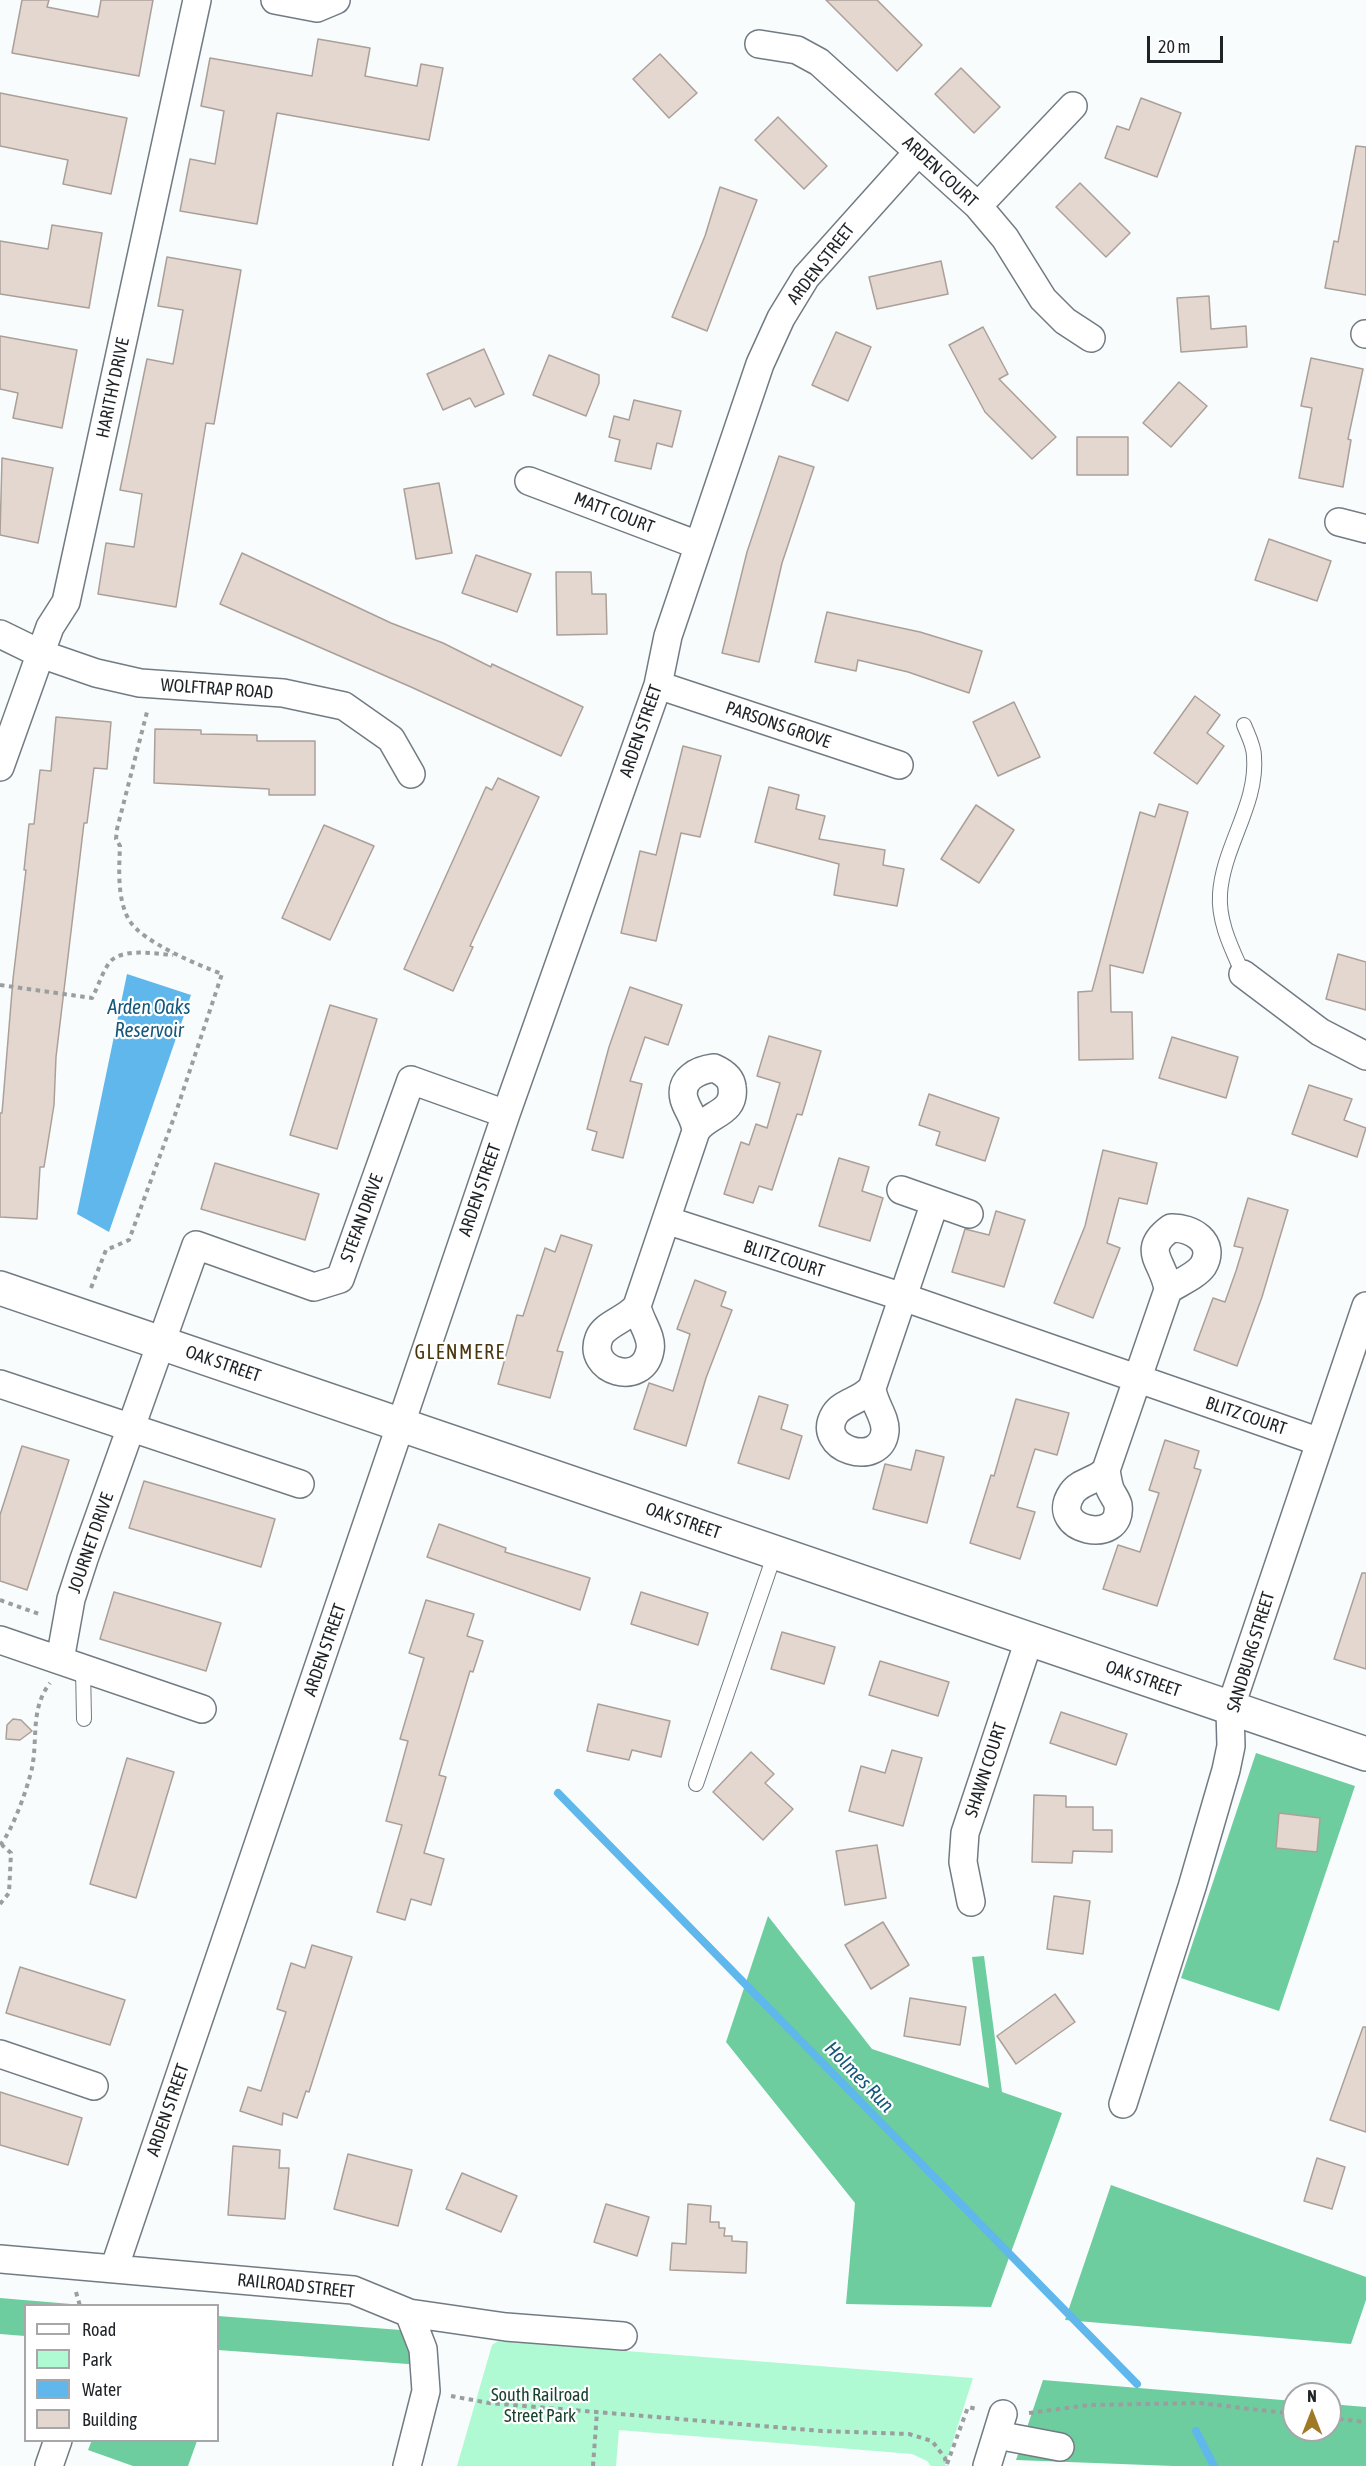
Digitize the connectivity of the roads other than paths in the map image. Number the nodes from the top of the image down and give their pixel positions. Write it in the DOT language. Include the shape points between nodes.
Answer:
graph roads {
  1 [pos="197,0"];
  2 [pos="275,0"];
  3 [pos="336,0"];
  4 [pos="759,44"];
  5 [pos="1073,106"];
  6 [pos="918,152"];
  7 [pos="978,206"];
  8 [pos="1091,338"];
  9 [pos="529,482"];
  10 [pos="1339,522"];
  11 [pos="1366,529"];
  12 [pos="699,545"];
  13 [pos="0,634"];
  14 [pos="41,654"];
  15 [pos="658,685"];
  16 [pos="1244,725"];
  17 [pos="899,765"];
  18 [pos="0,767"];
  19 [pos="411,774"];
  20 [pos="1242,974"];
  21 [pos="1366,1056"];
  22 [pos="506,1114"];
  23 [pos="696,1131"];
  24 [pos="901,1190"];
  25 [pos="935,1202"];
  26 [pos="969,1214"];
  27 [pos="666,1220"];
  28 [pos="0,1288"];
  29 [pos="1168,1290"];
  30 [pos="903,1297"];
  31 [pos="637,1306"];
  32 [pos="1366,1306"];
  33 [pos="161,1342"];
  34 [pos="1138,1378"];
  35 [pos="0,1383"];
  36 [pos="872,1388"];
  37 [pos="401,1424"];
  38 [pos="131,1428"];
  39 [pos="1320,1442"];
  40 [pos="1106,1470"];
  41 [pos="300,1484"];
  42 [pos="775,1553"];
  43 [pos="0,1640"];
  44 [pos="1029,1640"];
  45 [pos="71,1664"];
  46 [pos="202,1709"];
  47 [pos="1230,1709"];
  48 [pos="84,1719"];
  49 [pos="1366,1754"];
  50 [pos="696,1784"];
  51 [pos="971,1902"];
  52 [pos="0,2054"];
  53 [pos="94,2086"];
  54 [pos="1124,2104"];
  55 [pos="0,2259"];
  56 [pos="114,2269"];
  57 [pos="409,2313"];
  58 [pos="623,2336"];
  59 [pos="57,2442"];
  60 [pos="1060,2447"];
  61 [pos="49,2466"];
  62 [pos="407,2466"];
  63 [pos="987,2466"];
  1 -- 14 [label="street, HARITHY DRIVE" via="77,559 66,602 50,627"];
  2 -- 3 [label="street" via="317,8"];
  4 -- 6 [label="street, ARDEN COURT" via="797,50 819,62"];
  5 -- 7 [label="street"];
  6 -- 7 [label="street, ARDEN COURT"];
  6 -- 12 [label="street, ARDEN STREET" via="806,278 780,318 760,364"];
  7 -- 8 [label="street, ARDEN COURT" via="1005,238 1043,299 1065,321"];
  9 -- 12 [label="street, MATT COURT"];
  10 -- 11 [label="street"];
  12 -- 15 [label="street, ARDEN STREET" via="668,636"];
  13 -- 14 [label="street, WOLFTRAP ROAD"];
  14 -- 18 [label="street, HARITHY DRIVE"];
  14 -- 19 [label="street, WOLFTRAP ROAD" via="96,673 153,684 284,693 344,706 391,739"];
  15 -- 17 [label="street, PARSONS GROVE"];
  15 -- 22 [label="street, ARDEN STREET"];
  16 -- 20 [label="lane" via="1254,753 1255,781 1228,856 1220,895 1225,933"];
  20 -- 21 [label="street" via="1320,1032"];
  22 -- 33 [label="street, STEFAN DRIVE" via="411,1080 340,1279 314,1287 196,1245"];
  22 -- 37 [label="street, ARDEN STREET"];
  23 -- 27 [label="street"];
  24 -- 25 [label="street"];
  25 -- 26 [label="street"];
  25 -- 30 [label="street"];
  27 -- 30 [label="street, BLITZ COURT"];
  27 -- 31 [label="street"];
  28 -- 33 [label="street, OAK STREET"];
  29 -- 34 [label="street"];
  30 -- 34 [label="street, BLITZ COURT"];
  30 -- 36 [label="street"];
  32 -- 39 [label="street, SANDBURG STREET"];
  33 -- 37 [label="street, OAK STREET"];
  33 -- 38 [label="street, JOURNET DRIVE"];
  34 -- 39 [label="street, BLITZ COURT"];
  34 -- 40 [label="street"];
  35 -- 38 [label="street"];
  37 -- 42 [label="street, OAK STREET"];
  37 -- 56 [label="street, ARDEN STREET"];
  38 -- 41 [label="street"];
  38 -- 45 [label="street, JOURNET DRIVE" via="71,1599"];
  39 -- 47 [label="street, SANDBURG STREET"];
  42 -- 44 [label="street, OAK STREET"];
  42 -- 50 [label="lane"];
  43 -- 45 [label="street"];
  44 -- 47 [label="street, OAK STREET"];
  44 -- 51 [label="street, SHAWN COURT" via="965,1833 963,1862"];
  45 -- 46 [label="street"];
  45 -- 48 [label="lane"];
  47 -- 49 [label="street, OAK STREET"];
  47 -- 54 [label="street, SANDBURG STREET" via="1231,1746 1226,1770"];
  52 -- 53 [label="street"];
  55 -- 56 [label="street, RAILROAD STREET"];
  56 -- 57 [label="street, RAILROAD STREET" via="353,2290"];
  57 -- 58 [label="street, RAILROAD STREET" via="506,2327"];
  57 -- 62 [label="street" via="423,2349 426,2391"];
  59 -- 61 [label="street"];
  60 -- 63 [label="street" via="1000,2425"];
}
